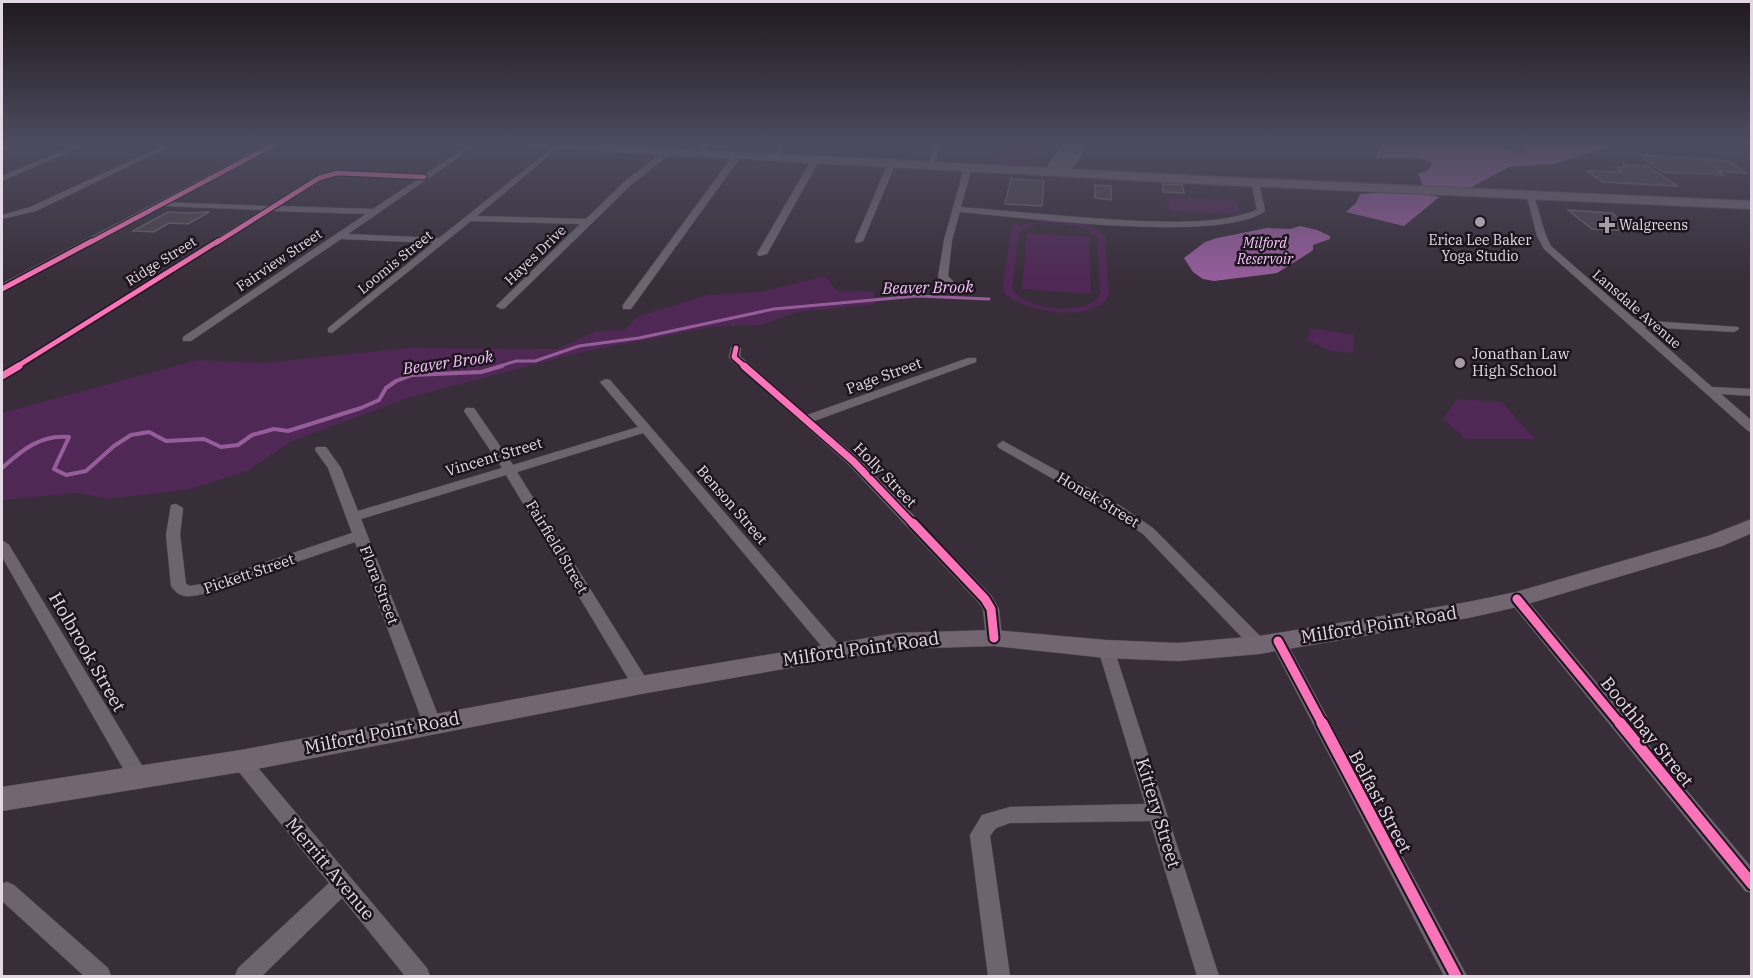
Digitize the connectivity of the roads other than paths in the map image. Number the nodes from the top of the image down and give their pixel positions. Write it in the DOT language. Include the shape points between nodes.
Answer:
graph roads {
  1 [pos="74,190"];
  2 [pos="189,190"];
  3 [pos="300,190"];
  4 [pos="406,190"];
  5 [pos="505,190"];
  6 [pos="621,190"];
  7 [pos="713,190"];
  8 [pos="799,190"];
  9 [pos="881,190"];
  10 [pos="962,190"];
  11 [pos="1257,190"];
  12 [pos="1429,190"];
  13 [pos="1529,194"];
  14 [pos="162,204"];
  15 [pos="1752,205"];
  16 [pos="271,208"];
  17 [pos="958,208"];
  18 [pos="374,212"];
  19 [pos="2,217"];
  20 [pos="471,218"];
  21 [pos="586,222"];
  22 [pos="338,236"];
  23 [pos="441,241"];
  24 [pos="859,241"];
  25 [pos="762,254"];
  26 [pos="950,283"];
  27 [pos="2,289"];
  28 [pos="501,306"];
  29 [pos="627,307"];
  30 [pos="1633,323"];
  31 [pos="1734,329"];
  32 [pos="332,330"];
  33 [pos="187,339"];
  34 [pos="736,348"];
  35 [pos="972,360"];
  36 [pos="2,376"];
  37 [pos="606,382"];
  38 [pos="1709,390"];
  39 [pos="1752,393"];
  40 [pos="470,411"];
  41 [pos="807,419"];
  42 [pos="1752,428"];
  43 [pos="644,429"];
  44 [pos="1003,445"];
  45 [pos="321,450"];
  46 [pos="509,469"];
  47 [pos="176,508"];
  48 [pos="353,517"];
  49 [pos="1752,525"];
  50 [pos="360,535"];
  51 [pos="2,545"];
  52 [pos="1517,599"];
  53 [pos="994,638"];
  54 [pos="1268,643"];
  55 [pos="1106,649"];
  56 [pos="834,650"];
  57 [pos="642,685"];
  58 [pos="432,723"];
  59 [pos="241,761"];
  60 [pos="139,778"];
  61 [pos="2,799"];
  62 [pos="1158,812"];
  63 [pos="1750,880"];
  64 [pos="343,883"];
  65 [pos="7,892"];
  66 [pos="100,976"];
  67 [pos="246,976"];
  68 [pos="419,976"];
  69 [pos="999,976"];
  70 [pos="1208,976"];
  71 [pos="1456,976"];
  1 -- 19 [label="street" via="33,209"];
  2 -- 14 [label="main road"];
  3 -- 16 [label="street, Ridge Street"];
  4 -- 18 [label="street, Fairview Street"];
  5 -- 20 [label="street, Loomis Street"];
  6 -- 21 [label="street, Hayes Drive"];
  7 -- 29 [label="street"];
  8 -- 25 [label="street"];
  9 -- 24 [label="street"];
  10 -- 17 [label="street"];
  11 -- 17 [label="street" via="1261,211 1254,217 1168,226"];
  12 -- 13 [label="main road"];
  13 -- 15 [label="main road"];
  13 -- 30 [label="street, Lansdale Avenue" via="1544,243"];
  14 -- 16 [label="street"];
  14 -- 27 [label="main road"];
  16 -- 18 [label="street"];
  16 -- 36 [label="street, Ridge Street"];
  17 -- 26 [label="street" via="943,277"];
  18 -- 22 [label="street, Fairview Street"];
  20 -- 21 [label="street"];
  20 -- 23 [label="street, Loomis Street"];
  21 -- 28 [label="street, Hayes Drive"];
  22 -- 23 [label="street"];
  22 -- 33 [label="street, Fairview Street"];
  23 -- 32 [label="street, Loomis Street"];
  30 -- 31 [label="street"];
  30 -- 38 [label="street, Lansdale Avenue"];
  34 -- 41 [label="street, Holly Street" via="734,357"];
  35 -- 41 [label="street, Page Street"];
  37 -- 43 [label="street, Benson Street"];
  38 -- 39 [label="street"];
  38 -- 42 [label="street, Lansdale Avenue"];
  40 -- 46 [label="street, Fairfield Street"];
  41 -- 53 [label="street, Holly Street" via="853,461 986,600 991,609"];
  43 -- 46 [label="street, Vincent Street"];
  43 -- 56 [label="street, Benson Street"];
  44 -- 54 [label="street, Honek Street" via="1148,531"];
  45 -- 48 [label="street, Flora Street" via="334,468"];
  46 -- 48 [label="street, Vincent Street"];
  46 -- 57 [label="street, Fairfield Street"];
  47 -- 50 [label="street, Pickett Street" via="173,535 179,586 187,592 203,590"];
  48 -- 50 [label="street, Flora Street"];
  49 -- 52 [label="main road, Milford Point Road" via="1715,541"];
  50 -- 58 [label="street, Flora Street"];
  51 -- 60 [label="street, Holbrook Street"];
  52 -- 54 [label="main road, Milford Point Road"];
  52 -- 63 [label="street, Boothbay Street"];
  53 -- 55 [label="main road, Milford Point Road"];
  53 -- 56 [label="main road, Milford Point Road" via="918,639"];
  54 -- 55 [label="main road, Milford Point Road" via="1178,652"];
  54 -- 71 [label="street, Belfast Street"];
  55 -- 62 [label="street, Kittery Street"];
  56 -- 57 [label="main road, Milford Point Road"];
  57 -- 58 [label="main road, Milford Point Road"];
  58 -- 59 [label="main road, Milford Point Road"];
  59 -- 60 [label="main road, Milford Point Road"];
  59 -- 64 [label="street, Merritt Avenue"];
  60 -- 61 [label="main road, Milford Point Road"];
  62 -- 69 [label="street" via="1010,815 989,821 980,835"];
  62 -- 70 [label="street, Kittery Street"];
  64 -- 67 [label="street"];
  64 -- 68 [label="street, Merritt Avenue"];
  65 -- 66 [label="street"];
}
